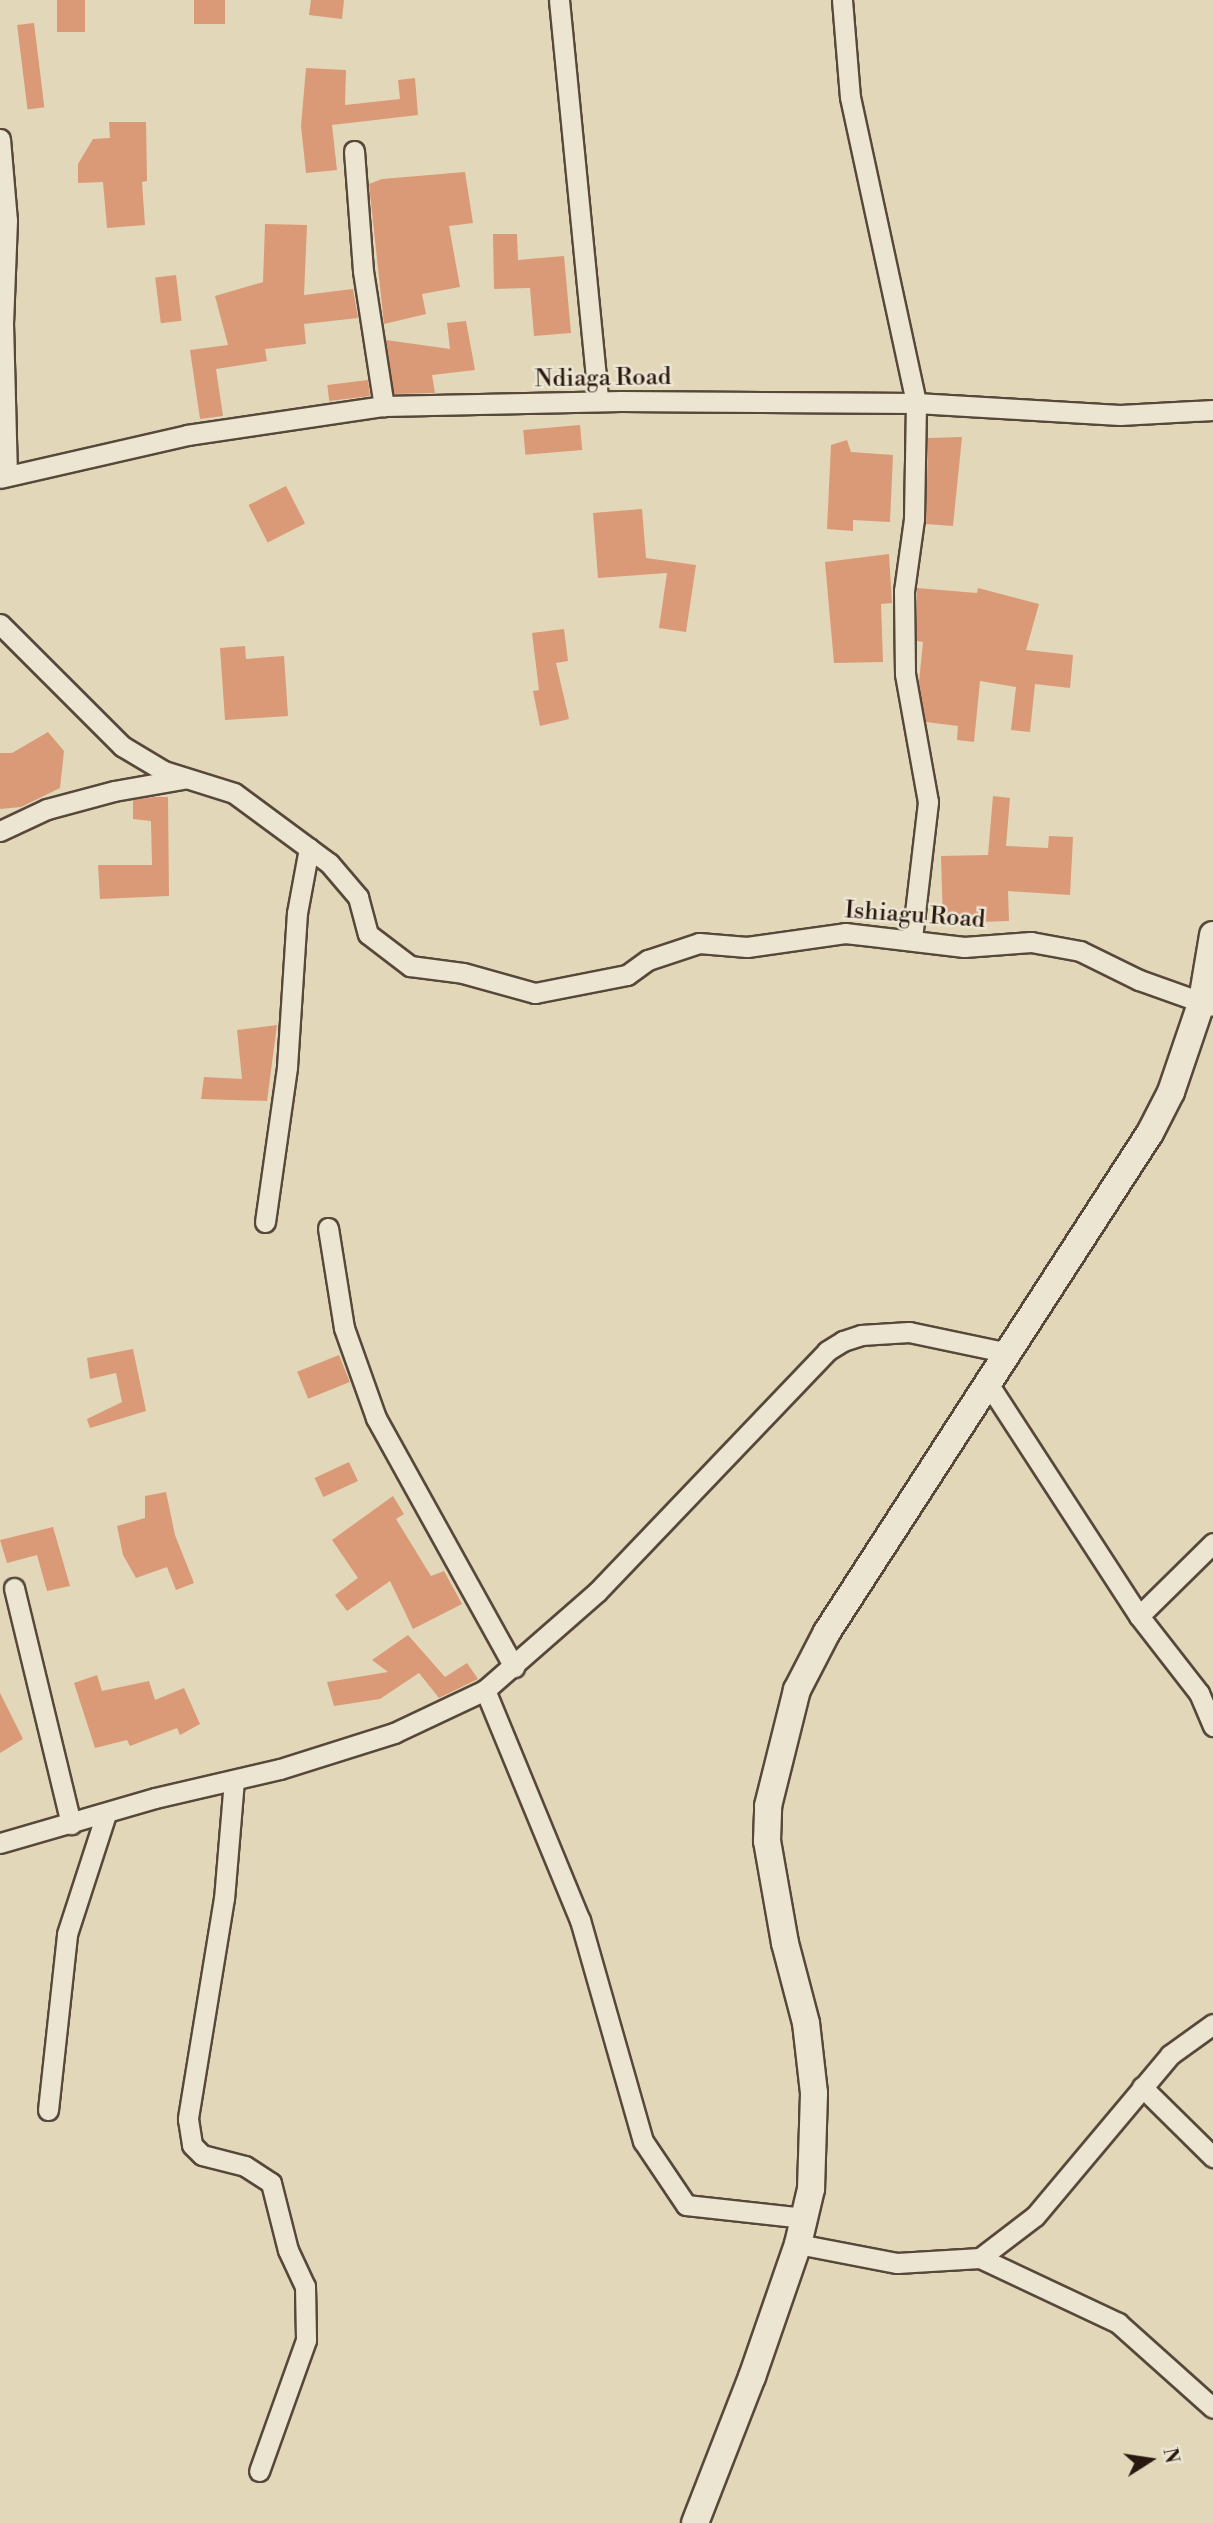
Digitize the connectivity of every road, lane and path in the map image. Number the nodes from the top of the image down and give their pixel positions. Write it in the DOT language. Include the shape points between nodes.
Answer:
graph roads {
  1 [pos="559,0"];
  2 [pos="842,0"];
  3 [pos="0,139"];
  4 [pos="354,151"];
  5 [pos="598,401"];
  6 [pos="916,403"];
  7 [pos="384,407"];
  8 [pos="1213,411"];
  9 [pos="4,477"];
  10 [pos="0,624"];
  11 [pos="190,779"];
  12 [pos="0,831"];
  13 [pos="309,848"];
  14 [pos="1213,935"];
  15 [pos="912,939"];
  16 [pos="1207,1004"];
  17 [pos="265,1222"];
  18 [pos="328,1228"];
  19 [pos="1009,1353"];
  20 [pos="989,1385"];
  21 [pos="1213,1543"];
  22 [pos="14,1588"];
  23 [pos="1139,1616"];
  24 [pos="514,1667"];
  25 [pos="485,1690"];
  26 [pos="1213,1726"];
  27 [pos="234,1780"];
  28 [pos="106,1814"];
  29 [pos="71,1824"];
  30 [pos="0,1843"];
  31 [pos="1213,2024"];
  32 [pos="1142,2087"];
  33 [pos="48,2110"];
  34 [pos="1213,2157"];
  35 [pos="801,2231"];
  36 [pos="980,2258"];
  37 [pos="1213,2408"];
  38 [pos="259,2471"];
  39 [pos="695,2523"];
  1 -- 5 [label="street"];
  2 -- 6 [label="street" via="850,97"];
  3 -- 9 [label="street" via="8,220"];
  4 -- 7 [label="street" via="363,271"];
  5 -- 6 [label="street, Ndiaga Road"];
  5 -- 7 [label="street, Ndiaga Road"];
  6 -- 8 [label="street, Ndiaga Road" via="1120,415"];
  6 -- 15 [label="street" via="914,519 904,591 905,674 928,802"];
  7 -- 9 [label="street, Ndiaga Road" via="187,435"];
  10 -- 11 [label="street, Ishiagu Road" via="99,728 149,763"];
  11 -- 12 [label="street" via="66,804"];
  11 -- 13 [label="street, Ishiagu Road" via="234,793"];
  13 -- 15 [label="street, Ishiagu Road" via="344,875 358,897 368,934 410,966 463,973 535,993 627,975 648,960 699,943 747,947 845,933"];
  13 -- 17 [label="street" via="297,913 287,1068"];
  14 -- 16 [label="main road"];
  15 -- 16 [label="street, Ishiagu Road" via="964,947 1055,943"];
  16 -- 19 [label="main road" via="1150,1133"];
  18 -- 24 [label="street" via="344,1328 376,1418"];
  19 -- 20 [label="main road"];
  19 -- 24 [label="street" via="909,1332 861,1335 827,1351 597,1592"];
  20 -- 23 [label="street"];
  20 -- 35 [label="main road" via="827,1632 797,1690 768,1806 767,1841 785,1943 806,2023 814,2093 811,2189"];
  21 -- 23 [label="street"];
  22 -- 29 [label="street"];
  23 -- 26 [label="street" via="1199,1693"];
  24 -- 25 [label="street"];
  25 -- 27 [label="street" via="394,1733"];
  25 -- 35 [label="street" via="580,1920 643,2141 686,2205"];
  27 -- 28 [label="street"];
  27 -- 38 [label="street" via="224,1898 188,2119 192,2145 202,2155 245,2166 271,2183 288,2250 305,2286 306,2340"];
  28 -- 29 [label="street"];
  28 -- 33 [label="street" via="67,1934"];
  29 -- 30 [label="street"];
  31 -- 32 [label="street" via="1170,2055"];
  32 -- 34 [label="street"];
  32 -- 36 [label="street" via="1063,2188"];
  35 -- 36 [label="street" via="897,2263"];
  35 -- 39 [label="main road"];
  36 -- 37 [label="street" via="1118,2323"];
}
